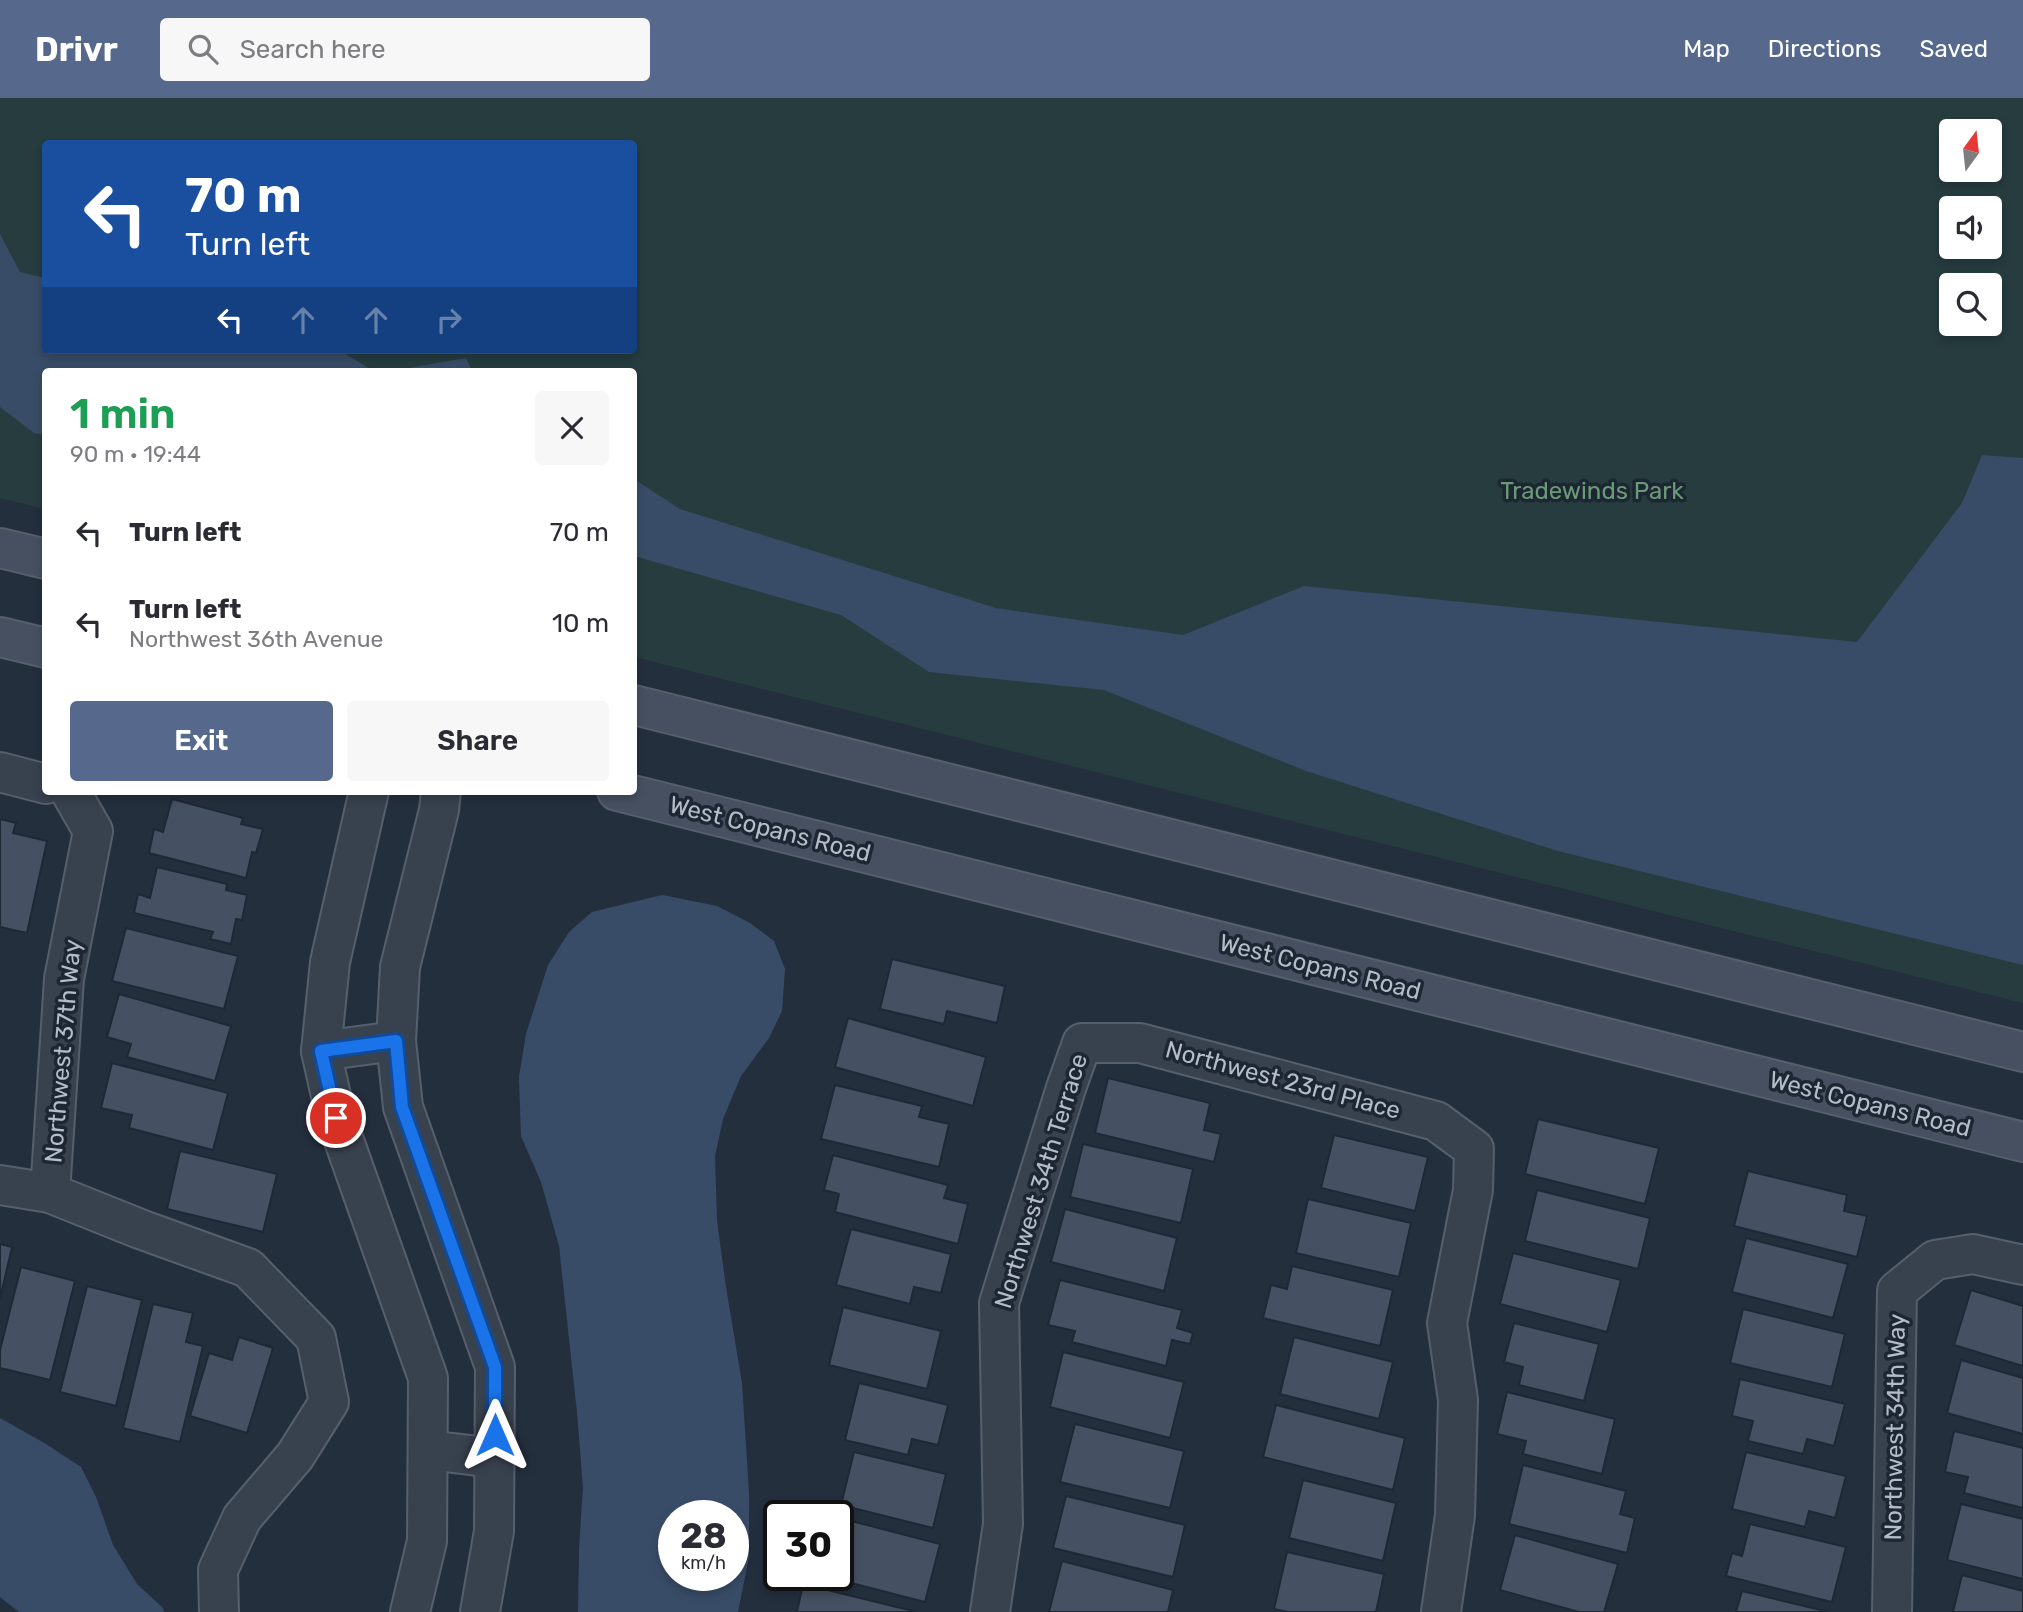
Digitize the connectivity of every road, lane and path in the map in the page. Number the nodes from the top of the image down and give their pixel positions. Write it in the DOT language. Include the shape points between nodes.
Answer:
graph roads {
  1 [pos="0,548"];
  2 [pos="42,558"];
  3 [pos="0,636"];
  4 [pos="42,647"];
  5 [pos="637,706"];
  6 [pos="0,772"];
  7 [pos="42,783"];
  8 [pos="72,795"];
  9 [pos="368,795"];
  10 [pos="441,795"];
  11 [pos="633,795"];
  12 [pos="396,1041"];
  13 [pos="1082,1043"];
  14 [pos="321,1051"];
  15 [pos="2023,1052"];
  16 [pos="2023,1142"];
  17 [pos="0,1185"];
  18 [pos="50,1193"];
  19 [pos="2023,1265"];
  20 [pos="428,1450"];
  21 [pos="495,1458"];
  22 [pos="219,1612"];
  23 [pos="410,1612"];
  24 [pos="480,1612"];
  25 [pos="990,1612"];
  26 [pos="1441,1612"];
  27 [pos="1892,1612"];
  1 -- 2 [label="main road"];
  3 -- 4 [label="main road"];
  5 -- 15 [label="main road"];
  6 -- 7 [label="street"];
  8 -- 18 [label="street, Northwest 37th Way" via="93,831 64,979"];
  9 -- 14 [label="street" via="330,962"];
  10 -- 12 [label="street" via="400,967"];
  11 -- 16 [label="main road, West Copans Road"];
  12 -- 14 [label="street"];
  12 -- 21 [label="street" via="402,1107 495,1367"];
  13 -- 25 [label="street, Northwest 34th Terrace" via="999,1303 1003,1524"];
  13 -- 26 [label="street, Northwest 23rd Place" via="1140,1042 1436,1121 1474,1149 1473,1191 1447,1323 1458,1400 1455,1515"];
  14 -- 20 [label="street" via="336,1118 428,1378"];
  17 -- 18 [label="street"];
  18 -- 22 [label="street" via="248,1268 316,1338 329,1402 295,1457 242,1518 218,1570"];
  19 -- 27 [label="street, Northwest 34th Way" via="1973,1254 1935,1260 1897,1291"];
  20 -- 21 [label="street"];
  20 -- 23 [label="street" via="427,1541"];
  21 -- 24 [label="street" via="494,1531"];
}
